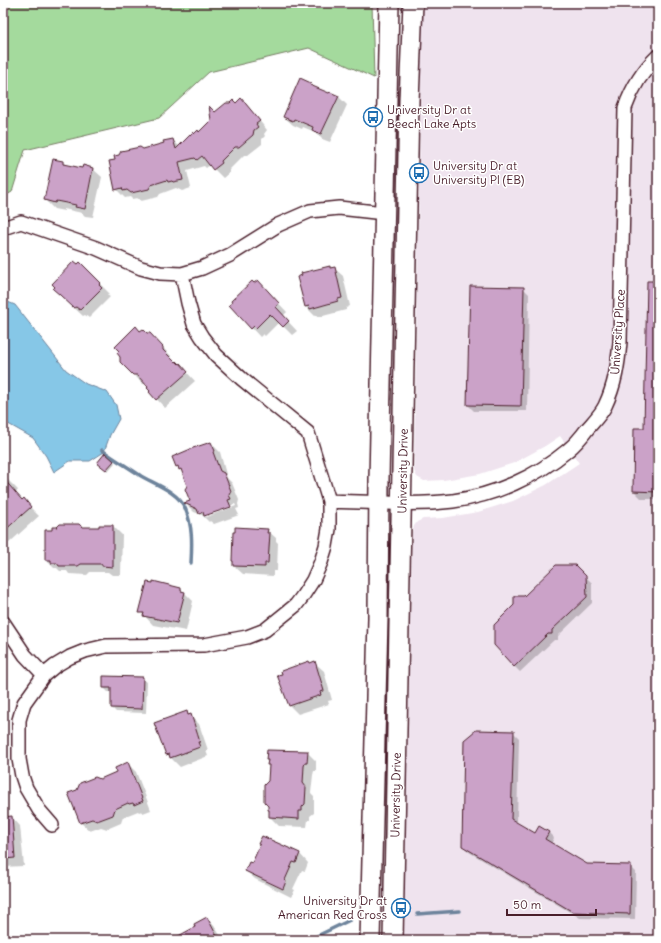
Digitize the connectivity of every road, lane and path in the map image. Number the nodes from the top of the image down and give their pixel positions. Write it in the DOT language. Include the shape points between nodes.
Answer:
graph roads {
  1 [pos="389,3"];
  2 [pos="413,3"];
  3 [pos="658,56"];
  4 [pos="384,213"];
  5 [pos="3,228"];
  6 [pos="182,274"];
  7 [pos="329,501"];
  8 [pos="379,502"];
  9 [pos="402,502"];
  10 [pos="3,622"];
  11 [pos="44,675"];
  12 [pos="52,825"];
  13 [pos="370,940"];
  14 [pos="393,940"];
  1 -- 4 [label="main road, University Drive"];
  2 -- 9 [label="main road, University Drive"];
  3 -- 9 [label="street, University Place" via="640,75 625,108 620,342 613,385 604,408 568,450 517,482 467,498 426,503"];
  4 -- 6 [label="street" via="339,208 310,212 278,225 230,255"];
  4 -- 8 [label="main road, University Drive"];
  5 -- 6 [label="street" via="21,222 89,245 141,268 160,273"];
  6 -- 7 [label="street" via="194,324 216,356 308,433"];
  7 -- 8 [label="street, University Place"];
  7 -- 11 [label="street" via="326,546 313,580 296,605 265,630 247,637 204,645 106,646 70,658"];
  8 -- 9 [label="street, University Place"];
  8 -- 13 [label="main road, University Drive"];
  9 -- 14 [label="main road, University Drive"];
  10 -- 11 [label="street" via="25,655"];
  11 -- 12 [label="street" via="24,703 18,720 19,759 26,788"];
}
